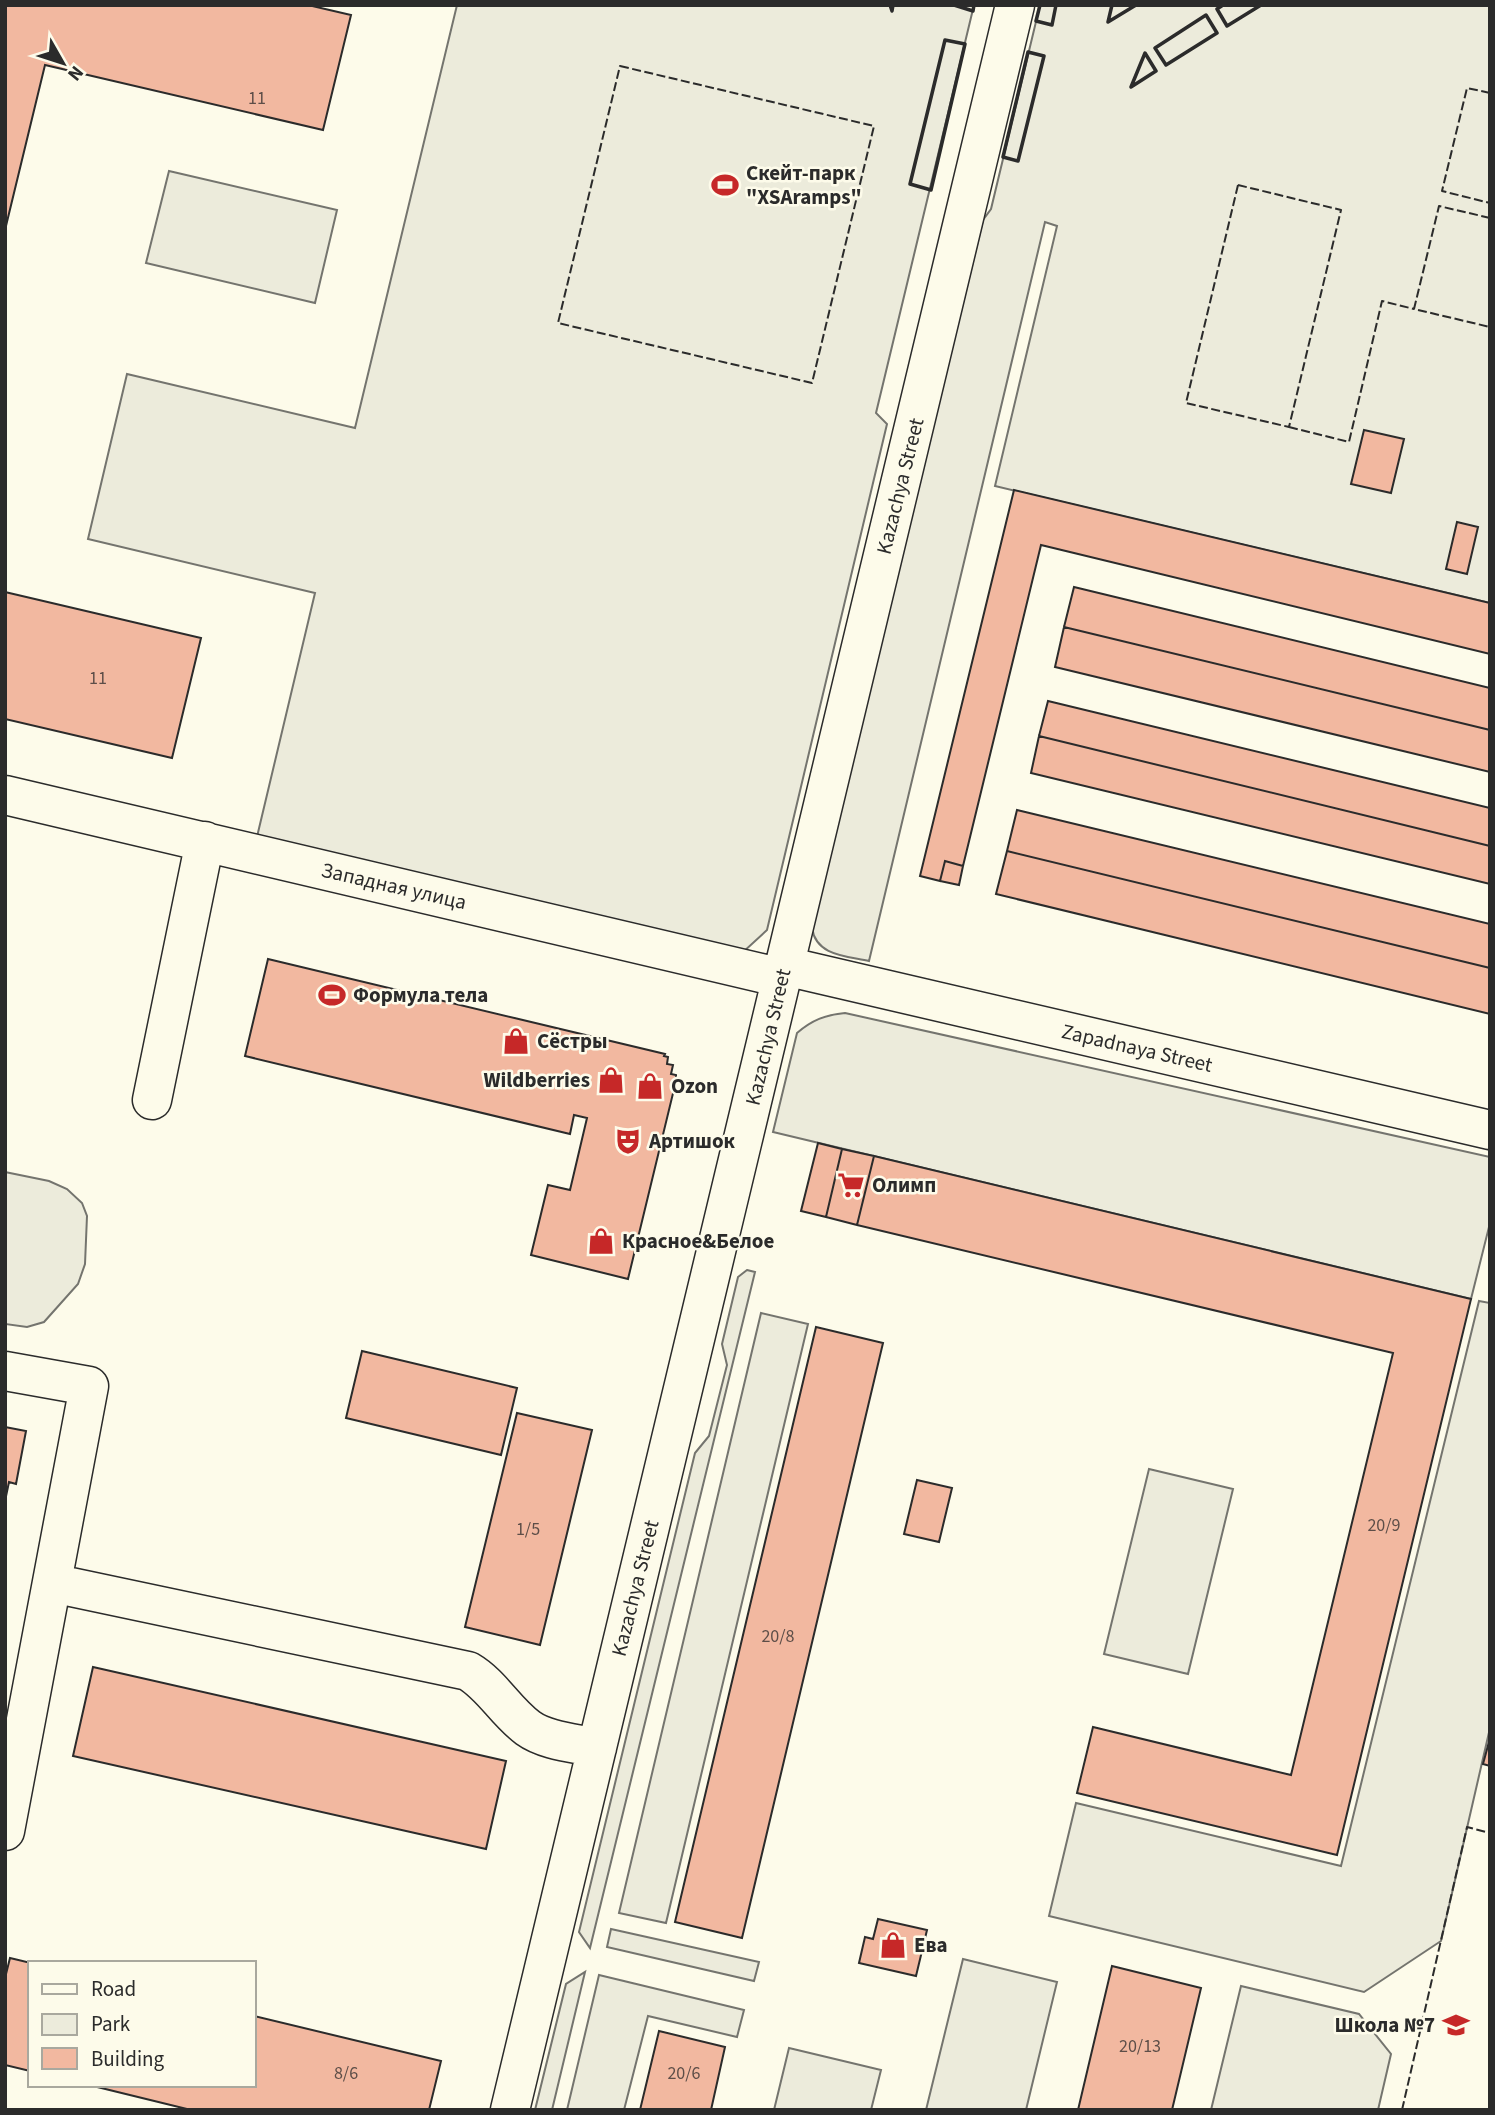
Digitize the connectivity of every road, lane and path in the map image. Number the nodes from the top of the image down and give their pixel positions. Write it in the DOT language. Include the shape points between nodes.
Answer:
graph roads {
  1 [pos="1015,5"];
  2 [pos="5,795"];
  3 [pos="205,841"];
  4 [pos="783,972"];
  5 [pos="152,1100"];
  6 [pos="1490,1130"];
  7 [pos="5,1371"];
  8 [pos="52,1583"];
  9 [pos="597,1748"];
  10 [pos="5,1831"];
  11 [pos="510,2110"];
  1 -- 4 [label="street, Kazachya Street"];
  2 -- 3 [label="street, Западная улица"];
  3 -- 4 [label="street, Западная улица"];
  3 -- 5 [label="street"];
  4 -- 6 [label="street, Zapadnaya Street"];
  4 -- 9 [label="street, Kazachya Street"];
  7 -- 8 [label="street" via="89,1386"];
  8 -- 9 [label="street" via="468,1671 484,1680 530,1730"];
  8 -- 10 [label="street"];
  9 -- 11 [label="street, Kazachya Street"];
}
